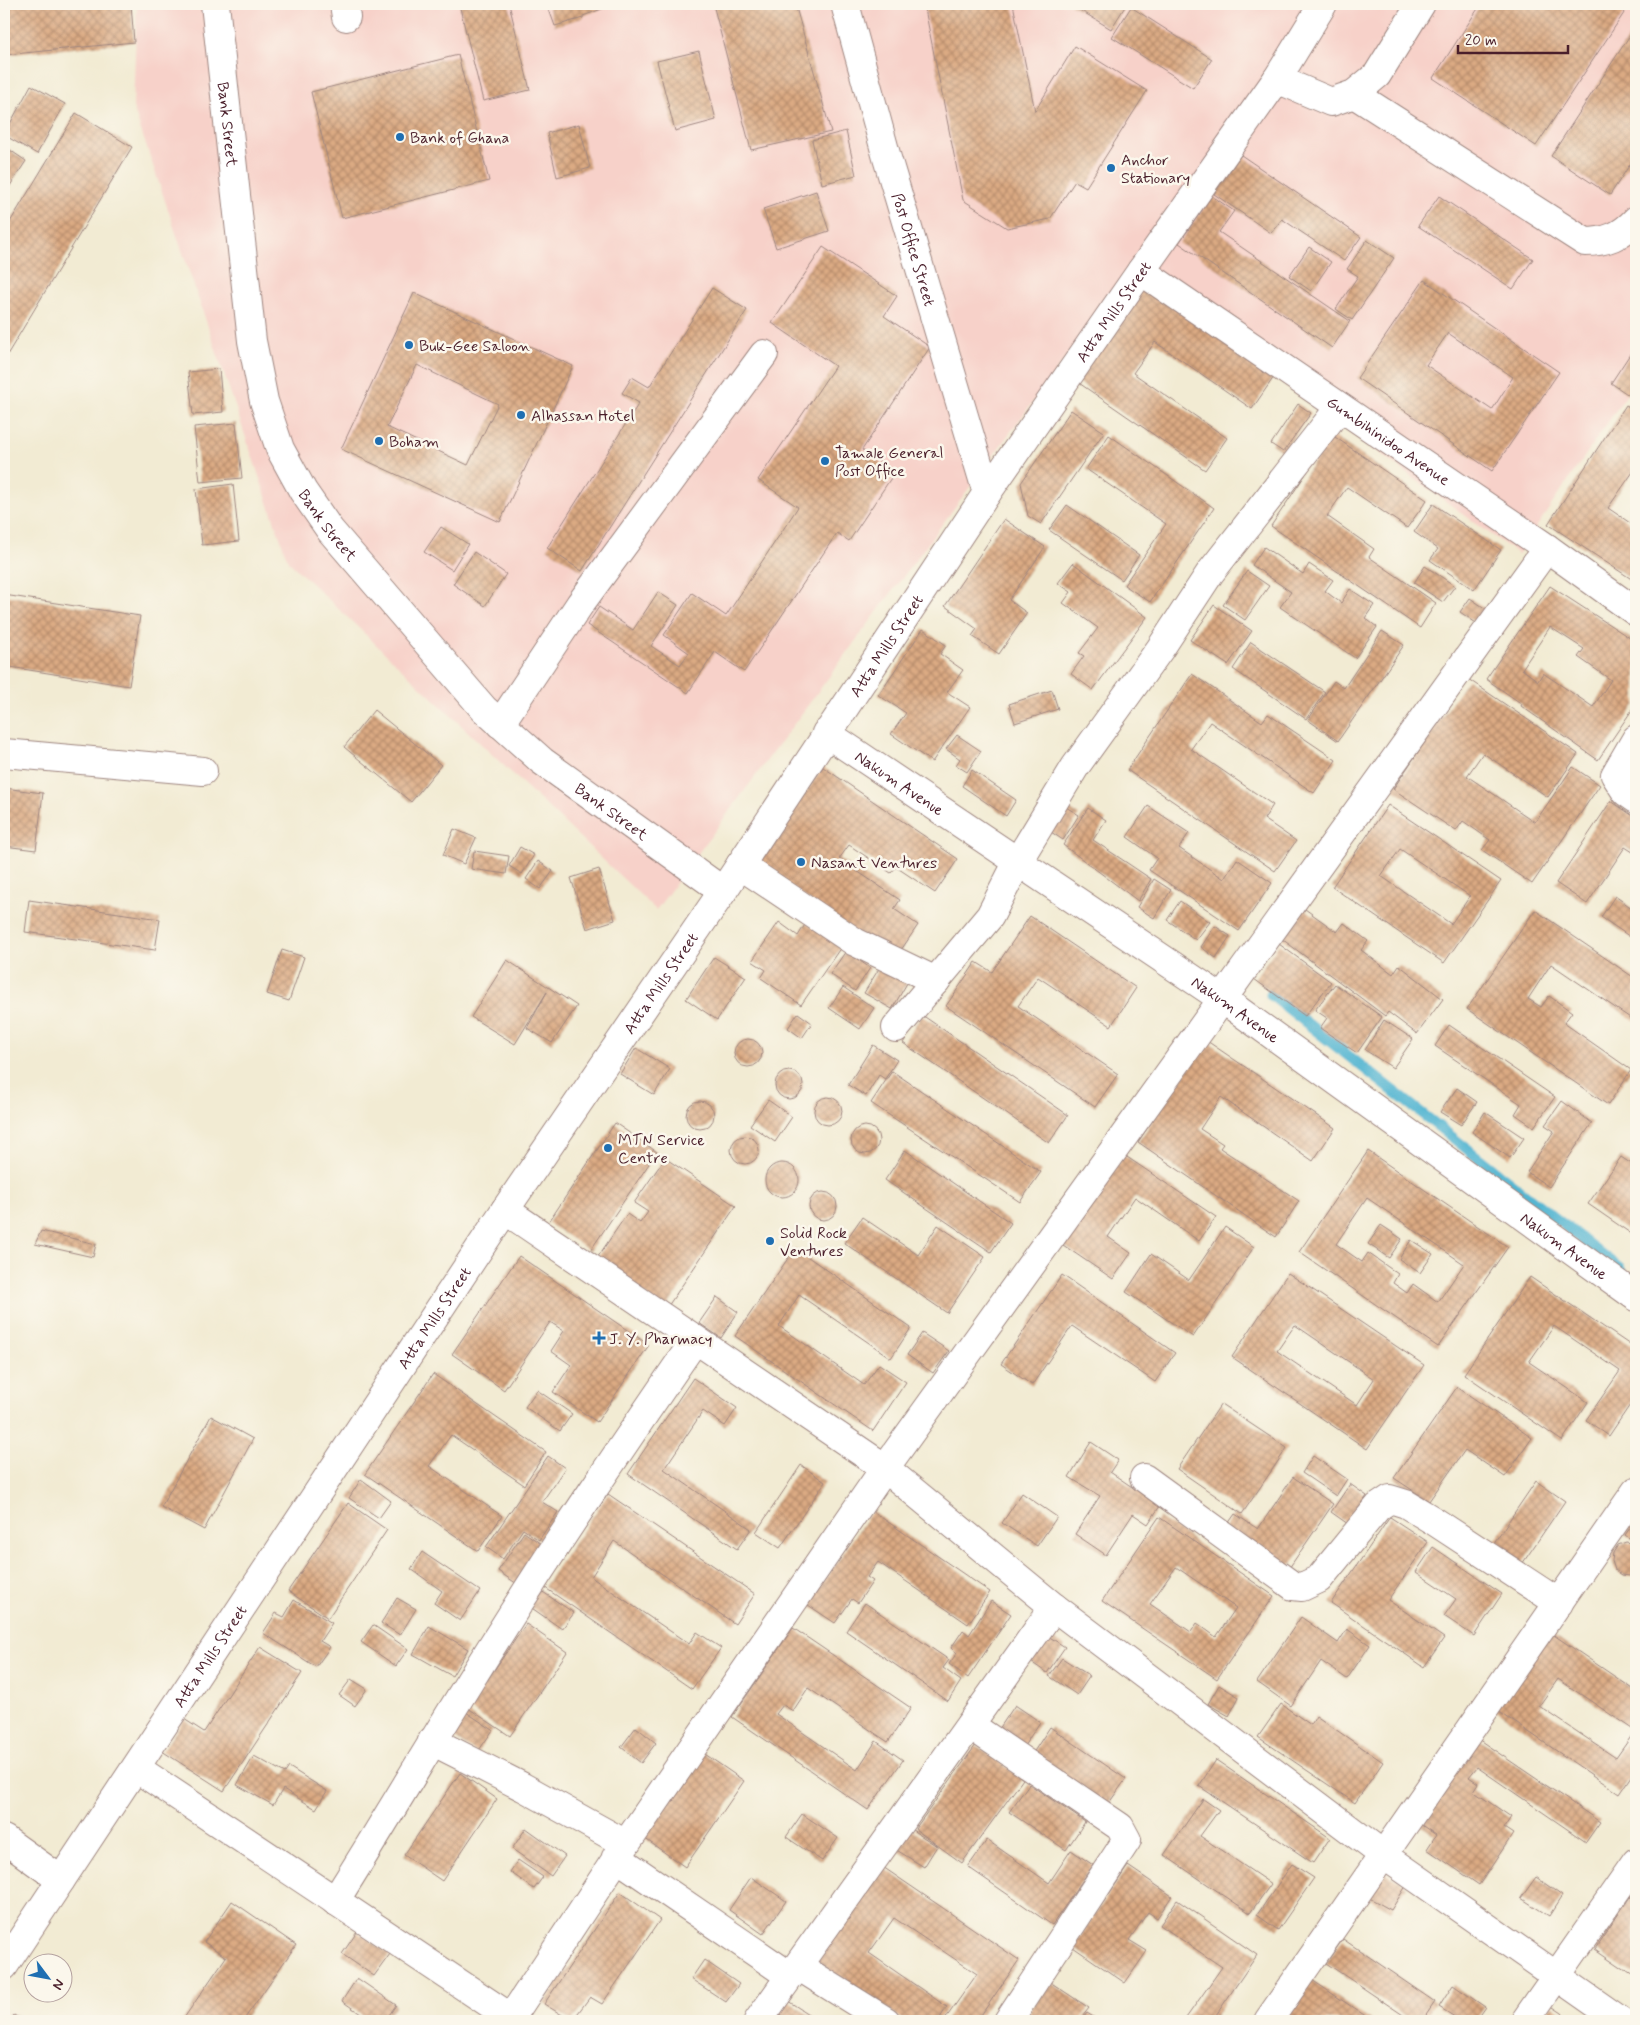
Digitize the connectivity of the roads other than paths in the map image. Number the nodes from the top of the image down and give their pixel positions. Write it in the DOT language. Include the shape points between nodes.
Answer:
graph roads {
  1 [pos="215,4"];
  2 [pos="845,4"];
  3 [pos="1323,4"];
  4 [pos="1421,4"];
  5 [pos="1277,80"];
  6 [pos="1354,94"];
  7 [pos="1636,220"];
  8 [pos="1141,271"];
  9 [pos="764,354"];
  10 [pos="1340,406"];
  11 [pos="987,493"];
  12 [pos="1547,548"];
  13 [pos="1636,612"];
  14 [pos="500,724"];
  15 [pos="826,733"];
  16 [pos="1636,740"];
  17 [pos="4,753"];
  18 [pos="203,771"];
  19 [pos="1636,799"];
  20 [pos="1018,861"];
  21 [pos="740,865"];
  22 [pos="723,891"];
  23 [pos="936,981"];
  24 [pos="1224,1000"];
  25 [pos="896,1028"];
  26 [pos="505,1210"];
  27 [pos="1636,1297"];
  28 [pos="695,1340"];
  29 [pos="885,1468"];
  30 [pos="1144,1478"];
  31 [pos="1635,1495"];
  32 [pos="1559,1603"];
  33 [pos="1054,1607"];
  34 [pos="970,1724"];
  35 [pos="432,1741"];
  36 [pos="136,1768"];
  37 [pos="4,1839"];
  38 [pos="621,1850"];
  39 [pos="1385,1856"];
  40 [pos="1636,1862"];
  41 [pos="61,1880"];
  42 [pos="335,1901"];
  43 [pos="4,1966"];
  44 [pos="794,1971"];
  45 [pos="1556,1976"];
  46 [pos="512,2020"];
  47 [pos="758,2021"];
  48 [pos="886,2021"];
  49 [pos="1008,2021"];
  50 [pos="1268,2021"];
  51 [pos="1525,2021"];
  52 [pos="1621,2021"];
  1 -- 14 [label="street, Bank Street" via="252,341 264,401 280,449 330,530"];
  2 -- 11 [label="street, Post Office Street" via="887,158"];
  3 -- 5 [label="street, Atta Mills Street"];
  4 -- 6 [label="street" via="1377,75"];
  5 -- 6 [label="street" via="1331,102"];
  5 -- 8 [label="street, Atta Mills Street"];
  6 -- 7 [label="street" via="1585,242 1604,242"];
  8 -- 10 [label="street, Gumbihinidoo Avenue"];
  8 -- 11 [label="street, Atta Mills Street"];
  9 -- 14 [label="street" via="580,604"];
  10 -- 12 [label="street, Gumbihinidoo Avenue"];
  10 -- 20 [label="street" via="1210,573 1075,767"];
  11 -- 15 [label="street, Atta Mills Street"];
  12 -- 13 [label="street, Gumbihinidoo Avenue"];
  12 -- 24 [label="street"];
  14 -- 22 [label="street, Bank Street" via="542,761"];
  15 -- 20 [label="street, Nakum Avenue"];
  15 -- 21 [label="street, Atta Mills Street"];
  16 -- 19 [label="street" via="1615,775 1626,792"];
  17 -- 18 [label="street"];
  20 -- 23 [label="street" via="990,916"];
  20 -- 24 [label="street, Nakum Avenue"];
  21 -- 22 [label="street, Atta Mills Street"];
  21 -- 23 [label="street" via="855,942"];
  22 -- 26 [label="street, Atta Mills Street"];
  23 -- 25 [label="street"];
  24 -- 27 [label="street, Nakum Avenue"];
  24 -- 29 [label="street"];
  26 -- 28 [label="street"];
  26 -- 36 [label="street, Atta Mills Street"];
  28 -- 29 [label="street"];
  28 -- 35 [label="street" via="605,1472"];
  29 -- 33 [label="street"];
  29 -- 38 [label="street"];
  30 -- 32 [label="street" via="1293,1586 1318,1579 1378,1507 1390,1499 1406,1504 1434,1521"];
  31 -- 32 [label="street"];
  32 -- 39 [label="street"];
  33 -- 34 [label="street"];
  33 -- 39 [label="street"];
  34 -- 44 [label="street"];
  34 -- 49 [label="street" via="1120,1827 1127,1840"];
  35 -- 38 [label="street" via="523,1787"];
  35 -- 42 [label="street" via="396,1806"];
  36 -- 41 [label="street, Atta Mills Street"];
  36 -- 42 [label="street"];
  37 -- 41 [label="street"];
  38 -- 44 [label="street"];
  38 -- 46 [label="street"];
  39 -- 45 [label="street"];
  39 -- 50 [label="street"];
  40 -- 45 [label="street"];
  41 -- 43 [label="street, Atta Mills Street"];
  42 -- 46 [label="street"];
  44 -- 47 [label="street"];
  44 -- 48 [label="street"];
  45 -- 51 [label="street"];
  45 -- 52 [label="street"];
}
